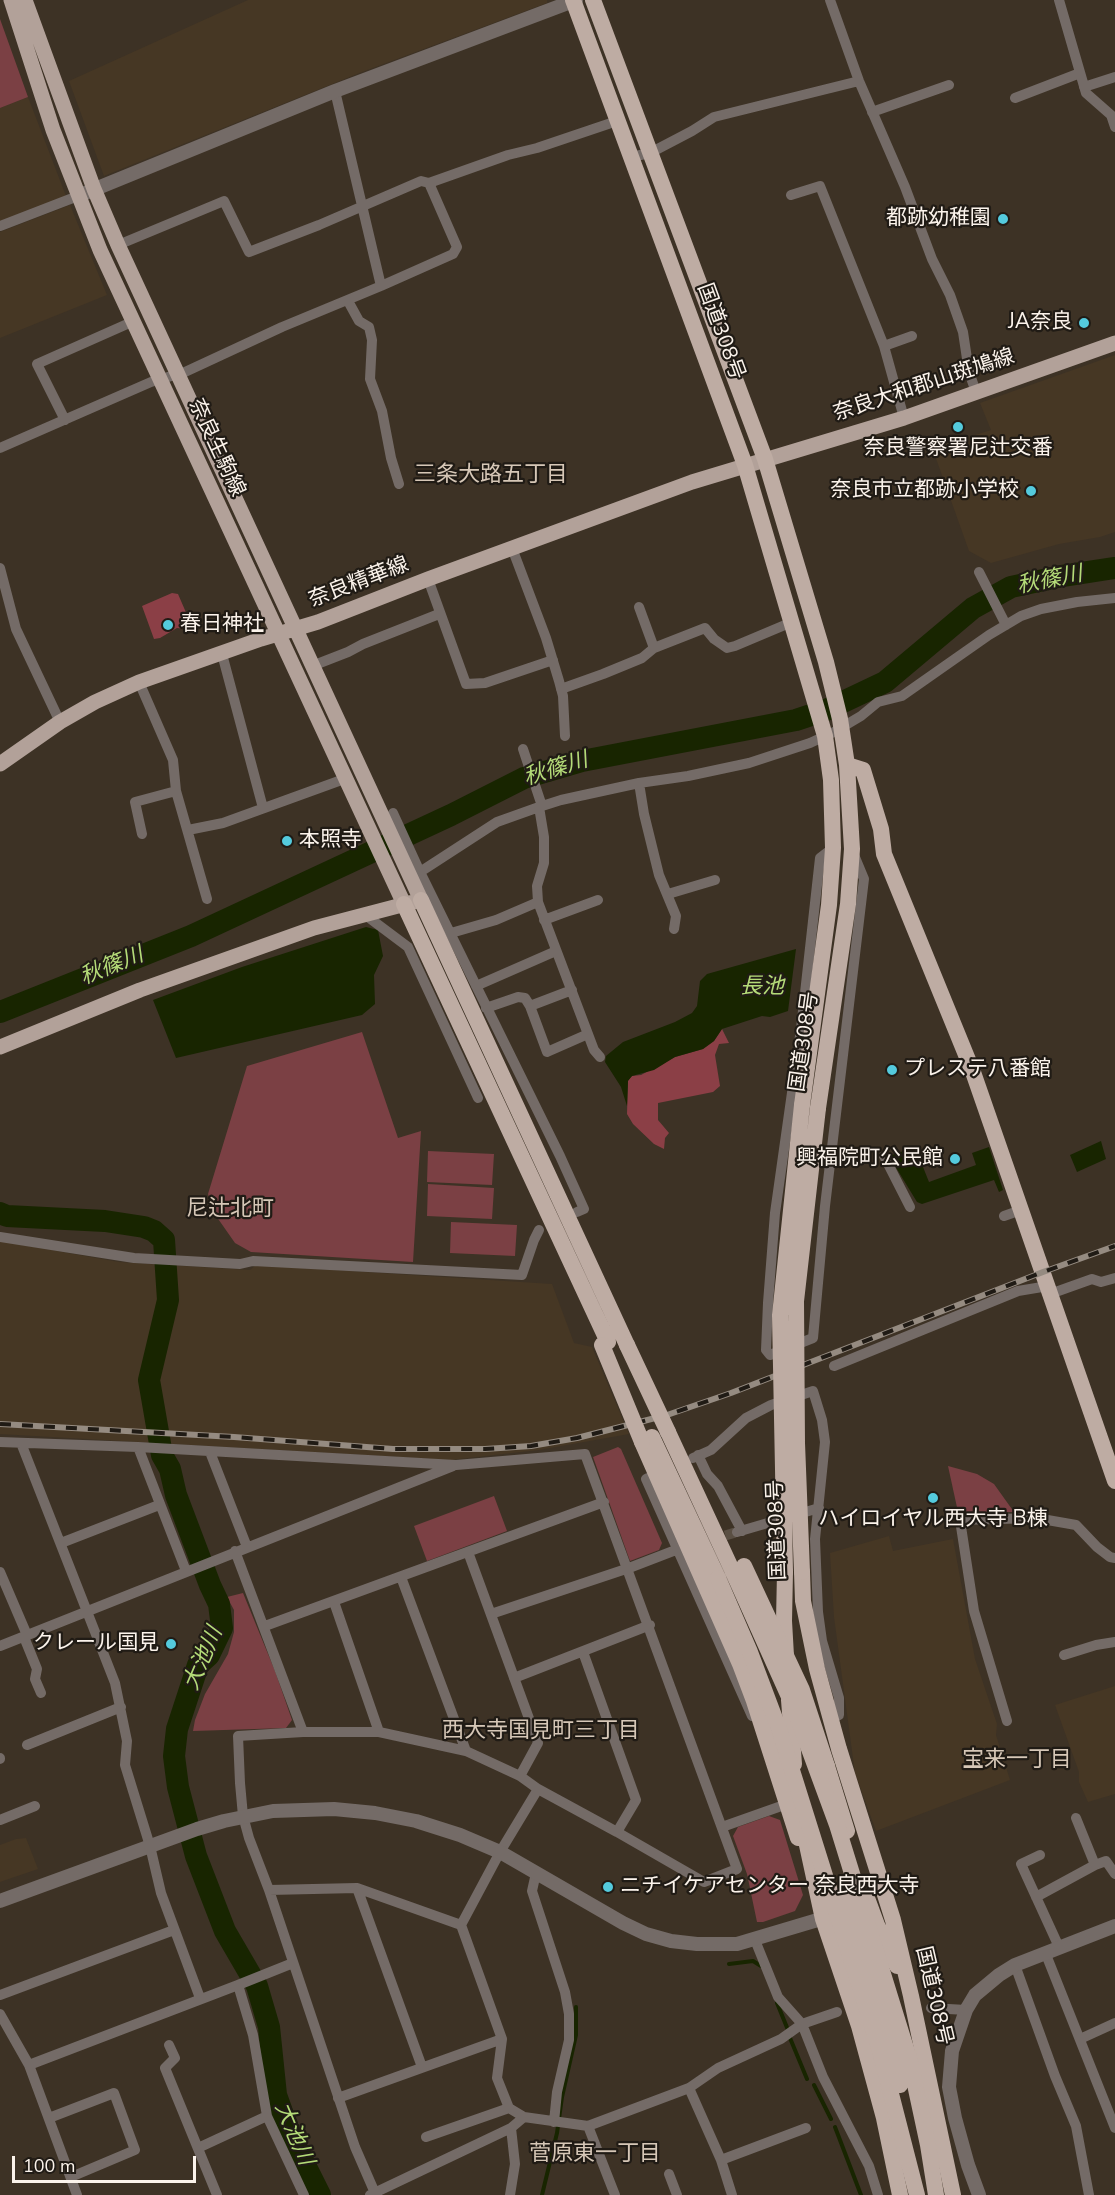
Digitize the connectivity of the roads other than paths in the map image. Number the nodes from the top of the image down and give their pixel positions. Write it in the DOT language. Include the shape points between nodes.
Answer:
graph roads {
  1 [pos="11,0"];
  2 [pos="25,0"];
  3 [pos="574,0"];
  4 [pos="593,0"];
  5 [pos="830,0"];
  6 [pos="1059,0"];
  7 [pos="1080,73"];
  8 [pos="1115,76"];
  9 [pos="859,81"];
  10 [pos="949,85"];
  11 [pos="1084,87"];
  12 [pos="335,91"];
  13 [pos="1015,98"];
  14 [pos="872,112"];
  15 [pos="1113,114"];
  16 [pos="617,121"];
  17 [pos="1115,127"];
  18 [pos="650,153"];
  19 [pos="631,158"];
  20 [pos="429,183"];
  21 [pos="94,189"];
  22 [pos="790,195"];
  23 [pos="78,196"];
  24 [pos="363,207"];
  25 [pos="0,226"];
  26 [pos="118,245"];
  27 [pos="381,286"];
  28 [pos="348,301"];
  29 [pos="134,321"];
  30 [pos="912,336"];
  31 [pos="1115,343"];
  32 [pos="884,346"];
  33 [pos="177,375"];
  34 [pos="160,378"];
  35 [pos="976,392"];
  36 [pos="904,417"];
  37 [pos="65,420"];
  38 [pos="0,448"];
  39 [pos="765,459"];
  40 [pos="745,465"];
  41 [pos="399,484"];
  42 [pos="512,548"];
  43 [pos="0,568"];
  44 [pos="980,574"];
  45 [pos="428,579"];
  46 [pos="1115,598"];
  47 [pos="639,607"];
  48 [pos="439,614"];
  49 [pos="792,622"];
  50 [pos="1006,623"];
  51 [pos="295,630"];
  52 [pos="279,634"];
  53 [pos="654,648"];
  54 [pos="222,654"];
  55 [pos="553,660"];
  56 [pos="312,666"];
  57 [pos="139,682"];
  58 [pos="561,689"];
  59 [pos="60,722"];
  60 [pos="841,723"];
  61 [pos="824,733"];
  62 [pos="565,736"];
  63 [pos="524,751"];
  64 [pos="0,764"];
  65 [pos="848,765"];
  66 [pos="347,778"];
  67 [pos="639,783"];
  68 [pos="176,792"];
  69 [pos="540,805"];
  70 [pos="263,808"];
  71 [pos="188,830"];
  72 [pos="142,834"];
  73 [pos="833,848"];
  74 [pos="852,849"];
  75 [pos="884,854"];
  76 [pos="414,872"];
  77 [pos="715,880"];
  78 [pos="668,894"];
  79 [pos="207,899"];
  80 [pos="421,900"];
  81 [pos="598,900"];
  82 [pos="538,902"];
  83 [pos="404,904"];
  84 [pos="364,914"];
  85 [pos="544,920"];
  86 [pos="674,929"];
  87 [pos="451,933"];
  88 [pos="556,951"];
  89 [pos="476,986"];
  90 [pos="572,990"];
  91 [pos="530,1006"];
  92 [pos="486,1008"];
  93 [pos="588,1034"];
  94 [pos="0,1047"];
  95 [pos="600,1057"];
  96 [pos="478,1098"];
  97 [pos="810,1107"];
  98 [pos="884,1156"];
  99 [pos="910,1207"];
  100 [pos="1021,1210"];
  101 [pos="577,1212"];
  102 [pos="1004,1216"];
  103 [pos="539,1230"];
  104 [pos="0,1237"];
  105 [pos="1115,1278"];
  106 [pos="1049,1290"];
  107 [pos="834,1366"];
  108 [pos="654,1437"];
  109 [pos="0,1442"];
  110 [pos="21,1443"];
  111 [pos="138,1447"];
  112 [pos="210,1452"];
  113 [pos="456,1465"];
  114 [pos="648,1478"];
  115 [pos="1115,1481"];
  116 [pos="604,1502"];
  117 [pos="159,1505"];
  118 [pos="819,1508"];
  119 [pos="61,1544"];
  120 [pos="247,1547"];
  121 [pos="679,1549"];
  122 [pos="235,1551"];
  123 [pos="468,1552"];
  124 [pos="1115,1558"];
  125 [pos="629,1568"];
  126 [pos="188,1570"];
  127 [pos="0,1572"];
  128 [pos="732,1572"];
  129 [pos="794,1572"];
  130 [pos="401,1577"];
  131 [pos="334,1602"];
  132 [pos="87,1610"];
  133 [pos="491,1614"];
  134 [pos="784,1621"];
  135 [pos="265,1626"];
  136 [pos="650,1626"];
  137 [pos="26,1636"];
  138 [pos="1115,1642"];
  139 [pos="0,1646"];
  140 [pos="583,1652"];
  141 [pos="1064,1656"];
  142 [pos="514,1678"];
  143 [pos="41,1694"];
  144 [pos="121,1707"];
  145 [pos="831,1719"];
  146 [pos="1007,1721"];
  147 [pos="303,1732"];
  148 [pos="379,1732"];
  149 [pos="27,1745"];
  150 [pos="466,1751"];
  151 [pos="520,1776"];
  152 [pos="781,1782"];
  153 [pos="538,1789"];
  154 [pos="788,1804"];
  155 [pos="35,1806"];
  156 [pos="243,1816"];
  157 [pos="1076,1818"];
  158 [pos="0,1820"];
  159 [pos="722,1827"];
  160 [pos="617,1832"];
  161 [pos="150,1846"];
  162 [pos="500,1852"];
  163 [pos="1040,1855"];
  164 [pos="1095,1865"];
  165 [pos="537,1873"];
  166 [pos="1115,1874"];
  167 [pos="357,1888"];
  168 [pos="269,1890"];
  169 [pos="886,1897"];
  170 [pos="1036,1897"];
  171 [pos="0,1901"];
  172 [pos="869,1904"];
  173 [pos="823,1919"];
  174 [pos="461,1925"];
  175 [pos="174,1930"];
  176 [pos="1114,1930"];
  177 [pos="755,1940"];
  178 [pos="1059,1947"];
  179 [pos="1045,1952"];
  180 [pos="293,1963"];
  181 [pos="1015,1965"];
  182 [pos="238,1985"];
  183 [pos="0,1995"];
  184 [pos="911,1996"];
  185 [pos="200,1998"];
  186 [pos="931,2008"];
  187 [pos="966,2010"];
  188 [pos="837,2012"];
  189 [pos="0,2014"];
  190 [pos="1115,2023"];
  191 [pos="802,2024"];
  192 [pos="501,2039"];
  193 [pos="1080,2039"];
  194 [pos="170,2045"];
  195 [pos="29,2065"];
  196 [pos="422,2067"];
  197 [pos="689,2088"];
  198 [pos="338,2098"];
  199 [pos="509,2108"];
  200 [pos="267,2116"];
  201 [pos="524,2117"];
  202 [pos="49,2118"];
  203 [pos="558,2122"];
  204 [pos="588,2126"];
  205 [pos="511,2128"];
  206 [pos="806,2128"];
  207 [pos="1115,2128"];
  208 [pos="426,2137"];
  209 [pos="198,2148"];
  210 [pos="721,2160"];
  211 [pos="669,2174"];
  212 [pos="71,2178"];
  213 [pos="372,2194"];
  214 [pos="77,2195"];
  215 [pos="217,2195"];
  216 [pos="304,2195"];
  217 [pos="510,2195"];
  218 [pos="615,2195"];
  219 [pos="677,2195"];
  220 [pos="732,2195"];
  221 [pos="878,2195"];
  222 [pos="900,2195"];
  223 [pos="918,2195"];
  224 [pos="936,2195"];
  225 [pos="953,2195"];
  226 [pos="979,2195"];
  227 [pos="1089,2195"];
  1 -- 23 [label="main road, 奈良生駒線"];
  2 -- 21 [label="main road, 奈良生駒線"];
  3 -- 12 [label="street"];
  3 -- 16 [label="highway, 国道308号"];
  4 -- 18 [label="highway, 国道308号"];
  5 -- 9 [label="street"];
  6 -- 7 [label="street"];
  7 -- 11 [label="street"];
  7 -- 13 [label="street"];
  8 -- 11 [label="street"];
  9 -- 14 [label="street"];
  9 -- 18 [label="street" via="714,117"];
  10 -- 14 [label="street"];
  11 -- 15 [label="street" via="1086,93"];
  12 -- 21 [label="street"];
  12 -- 24 [label="street"];
  14 -- 35 [label="street" via="953,304"];
  15 -- 17 [label="street"];
  16 -- 19 [label="highway, 国道308号"];
  16 -- 20 [label="street"];
  18 -- 19 [label="street"];
  18 -- 39 [label="highway, 国道308号"];
  19 -- 40 [label="highway, 国道308号"];
  20 -- 24 [label="street" via="421,181"];
  20 -- 27 [label="street" via="457,247 453,254"];
  21 -- 23 [label="street"];
  21 -- 26 [label="main road, 奈良生駒線"];
  22 -- 32 [label="street" via="820,186"];
  23 -- 25 [label="street"];
  23 -- 29 [label="main road, 奈良生駒線"];
  24 -- 26 [label="street" via="249,252 224,201"];
  24 -- 27 [label="street"];
  26 -- 33 [label="main road, 奈良生駒線"];
  27 -- 28 [label="street"];
  28 -- 33 [label="street"];
  28 -- 41 [label="street" via="359,321 369,327 370,379 382,411"];
  29 -- 34 [label="main road, 奈良生駒線"];
  29 -- 37 [label="street" via="37,364"];
  30 -- 32 [label="street"];
  31 -- 35 [label="main road, 奈良大和郡山斑鳩線"];
  32 -- 36 [label="street"];
  33 -- 34 [label="street"];
  33 -- 51 [label="main road, 奈良生駒線"];
  34 -- 37 [label="street"];
  34 -- 52 [label="main road, 奈良生駒線"];
  35 -- 36 [label="main road, 奈良大和郡山斑鳩線"];
  36 -- 39 [label="main road, 奈良大和郡山斑鳩線"];
  37 -- 38 [label="street"];
  39 -- 40 [label="main road, 奈良大和郡山斑鳩線"];
  39 -- 60 [label="highway, 国道308号"];
  40 -- 42 [label="main road, 奈良精華線"];
  40 -- 49 [label="highway, 国道308号"];
  42 -- 45 [label="main road, 奈良精華線"];
  42 -- 55 [label="street"];
  43 -- 59 [label="street" via="16,630"];
  44 -- 50 [label="street"];
  45 -- 48 [label="street"];
  45 -- 51 [label="main road, 奈良精華線"];
  46 -- 50 [label="street" via="1041,609"];
  47 -- 53 [label="street"];
  48 -- 55 [label="street" via="466,684 486,683"];
  48 -- 56 [label="street"];
  49 -- 53 [label="street" via="727,648 705,628"];
  49 -- 61 [label="highway, 国道308号"];
  50 -- 60 [label="street" via="902,696 878,702 861,716"];
  51 -- 52 [label="main road, 奈良精華線"];
  51 -- 56 [label="main road, 奈良生駒線"];
  52 -- 54 [label="main road, 奈良精華線"];
  52 -- 66 [label="main road, 奈良生駒線"];
  53 -- 58 [label="street" via="642,658"];
  54 -- 57 [label="main road, 奈良精華線"];
  54 -- 70 [label="street"];
  55 -- 58 [label="street"];
  56 -- 76 [label="main road, 奈良生駒線"];
  57 -- 59 [label="main road, 奈良精華線"];
  57 -- 68 [label="street" via="173,760"];
  58 -- 62 [label="street"];
  59 -- 64 [label="main road, 奈良精華線"];
  60 -- 61 [label="street"];
  60 -- 65 [label="highway, 国道308号"];
  61 -- 67 [label="street" via="748,763"];
  61 -- 73 [label="highway, 国道308号" via="831,780"];
  63 -- 69 [label="street"];
  65 -- 74 [label="highway, 国道308号"];
  65 -- 75 [label="highway" via="863,770 881,829"];
  66 -- 70 [label="street"];
  66 -- 83 [label="main road, 奈良生駒線"];
  67 -- 69 [label="street"];
  67 -- 78 [label="street" via="657,865"];
  68 -- 71 [label="street"];
  68 -- 72 [label="street" via="135,802"];
  69 -- 76 [label="street" via="497,822"];
  69 -- 82 [label="street" via="544,863 537,886"];
  70 -- 71 [label="street" via="223,823"];
  71 -- 79 [label="street"];
  73 -- 74 [label="highway"];
  73 -- 74 [label="street" via="820,858 775,1213 766,1350 770,1355 813,1338 864,879"];
  73 -- 97 [label="highway, 国道308号"];
  74 -- 75 [label="highway" via="873,849"];
  74 -- 97 [label="highway, 国道308号" via="848,904"];
  75 -- 100 [label="highway" via="973,1072"];
  76 -- 80 [label="main road, 奈良生駒線"];
  76 -- 87 [label="street"];
  77 -- 78 [label="street"];
  78 -- 86 [label="street" via="676,916"];
  80 -- 83 [label="main road"];
  80 -- 108 [label="highway, 国道308号, bridge" via="627,1345"];
  81 -- 85 [label="street"];
  82 -- 85 [label="street"];
  82 -- 87 [label="street"];
  83 -- 84 [label="main road"];
  83 -- 108 [label="highway, bridge" via="558,1233 605,1343"];
  84 -- 94 [label="main road" via="140,990"];
  84 -- 96 [label="street" via="408,947"];
  85 -- 88 [label="street"];
  87 -- 89 [label="street"];
  88 -- 89 [label="street"];
  88 -- 90 [label="street"];
  89 -- 92 [label="street"];
  90 -- 91 [label="street"];
  90 -- 93 [label="street"];
  91 -- 92 [label="street" via="525,998 518,997"];
  91 -- 93 [label="street" via="548,1052"];
  92 -- 101 [label="street" via="584,1209"];
  93 -- 95 [label="street"];
  97 -- 129 [label="highway, 国道308号, bridge" via="780,1315"];
  98 -- 99 [label="street"];
  100 -- 102 [label="street"];
  100 -- 106 [label="highway"];
  103 -- 104 [label="street" via="522,1275 134,1258"];
  105 -- 106 [label="street" via="1101,1282 1092,1279"];
  106 -- 107 [label="street" via="1018,1291"];
  106 -- 115 [label="highway"];
  108 -- 128 [label="highway, 国道308号"];
  108 -- 152 [label="highway"];
  109 -- 110 [label="street"];
  110 -- 111 [label="street"];
  110 -- 119 [label="street"];
  111 -- 112 [label="street"];
  111 -- 117 [label="street"];
  112 -- 113 [label="street"];
  112 -- 120 [label="street"];
  113 -- 116 [label="street" via="585,1454"];
  113 -- 120 [label="street"];
  114 -- 121 [label="street"];
  116 -- 123 [label="street"];
  116 -- 125 [label="street"];
  117 -- 119 [label="street"];
  117 -- 126 [label="street"];
  118 -- 118 [label="street" via="825,1442 813,1391 746,1418 711,1450 696,1457 718,1486 739,1532"];
  118 -- 145 [label="street" via="815,1539 822,1641 839,1698 839,1715"];
  119 -- 132 [label="street"];
  120 -- 122 [label="street"];
  121 -- 125 [label="street"];
  121 -- 152 [label="street"];
  122 -- 126 [label="street"];
  122 -- 135 [label="street"];
  123 -- 130 [label="street"];
  123 -- 133 [label="street"];
  124 -- 146 [label="street" via="1097,1547 1076,1524 1036,1518 960,1520 974,1611"];
  125 -- 133 [label="street"];
  125 -- 136 [label="street"];
  126 -- 132 [label="street"];
  127 -- 137 [label="street"];
  128 -- 172 [label="highway, bridge" via="802,1690"];
  128 -- 223 [label="highway, 国道308号, bridge" via="750,1652 779,1729 880,2051"];
  128 -- 224 [label="highway, 国道308号, bridge" via="794,1708 837,1825 910,2061"];
  129 -- 134 [label="highway, 国道308号"];
  129 -- 145 [label="highway, 国道308号"];
  130 -- 131 [label="street"];
  130 -- 150 [label="street"];
  131 -- 135 [label="street"];
  131 -- 148 [label="street"];
  132 -- 137 [label="street"];
  132 -- 144 [label="street" via="116,1683"];
  133 -- 142 [label="street"];
  134 -- 173 [label="highway, 国道308号" via="799,1810"];
  134 -- 223 [label="highway, bridge" via="814,1788 889,2037"];
  135 -- 147 [label="street"];
  136 -- 140 [label="street"];
  136 -- 159 [label="street"];
  137 -- 139 [label="street"];
  137 -- 143 [label="street"];
  138 -- 141 [label="street"];
  140 -- 142 [label="street"];
  140 -- 160 [label="street" via="636,1800"];
  142 -- 151 [label="street" via="538,1743"];
  144 -- 149 [label="street"];
  144 -- 161 [label="street" via="127,1741 125,1765"];
  145 -- 169 [label="highway, 国道308号"];
  147 -- 148 [label="street"];
  147 -- 156 [label="street" via="238,1736"];
  148 -- 150 [label="street"];
  150 -- 151 [label="street"];
  151 -- 153 [label="street"];
  152 -- 154 [label="highway"];
  153 -- 160 [label="street"];
  153 -- 162 [label="street"];
  154 -- 159 [label="street"];
  154 -- 173 [label="highway"];
  155 -- 158 [label="street"];
  156 -- 161 [label="street"];
  156 -- 162 [label="street" via="300,1809 375,1813 416,1821"];
  156 -- 168 [label="street"];
  157 -- 164 [label="street"];
  159 -- 160 [label="street" via="737,1869 704,1882"];
  161 -- 171 [label="street"];
  161 -- 175 [label="street"];
  162 -- 165 [label="street"];
  162 -- 174 [label="street"];
  163 -- 170 [label="street" via="1021,1864"];
  164 -- 166 [label="street" via="1106,1862"];
  164 -- 170 [label="street"];
  165 -- 177 [label="street" via="646,1934 697,1944"];
  165 -- 203 [label="street" via="532,1891 569,2014 569,2040 557,2092"];
  167 -- 168 [label="street"];
  167 -- 174 [label="street"];
  167 -- 196 [label="street"];
  168 -- 180 [label="street"];
  169 -- 172 [label="street"];
  169 -- 184 [label="highway, 国道308号"];
  170 -- 178 [label="street"];
  172 -- 173 [label="street"];
  172 -- 184 [label="highway"];
  173 -- 177 [label="street"];
  173 -- 222 [label="highway, 国道308号" via="859,2026"];
  174 -- 192 [label="street"];
  175 -- 183 [label="street"];
  175 -- 185 [label="street"];
  176 -- 178 [label="street"];
  177 -- 191 [label="street" via="777,1997"];
  178 -- 179 [label="street"];
  179 -- 181 [label="street"];
  179 -- 193 [label="street"];
  180 -- 182 [label="street"];
  180 -- 198 [label="street"];
  181 -- 187 [label="street" via="975,1995"];
  181 -- 227 [label="street" via="1076,2126"];
  182 -- 185 [label="street"];
  182 -- 200 [label="street" via="253,2035"];
  184 -- 225 [label="highway, 国道308号"];
  185 -- 195 [label="street"];
  186 -- 187 [label="street"];
  187 -- 226 [label="street" via="952,2051 949,2087"];
  188 -- 191 [label="street"];
  189 -- 195 [label="street"];
  190 -- 193 [label="street"];
  191 -- 197 [label="street" via="781,2039 717,2068"];
  191 -- 221 [label="street" via="823,2077 869,2166"];
  192 -- 196 [label="street"];
  192 -- 199 [label="street" via="497,2078"];
  193 -- 207 [label="street"];
  194 -- 209 [label="street" via="175,2058 165,2068"];
  195 -- 202 [label="street"];
  196 -- 198 [label="street"];
  197 -- 204 [label="street"];
  197 -- 210 [label="street"];
  198 -- 213 [label="street"];
  199 -- 201 [label="street"];
  199 -- 208 [label="street"];
  200 -- 209 [label="street"];
  200 -- 216 [label="street"];
  201 -- 203 [label="street"];
  201 -- 205 [label="street"];
  202 -- 212 [label="street"];
  202 -- 212 [label="street" via="114,2093 135,2150"];
  203 -- 204 [label="street"];
  204 -- 218 [label="street"];
  205 -- 213 [label="street"];
  205 -- 217 [label="street" via="515,2164"];
  206 -- 210 [label="street"];
  209 -- 215 [label="street"];
  210 -- 220 [label="street"];
  211 -- 219 [label="street"];
  212 -- 214 [label="street"];
}
